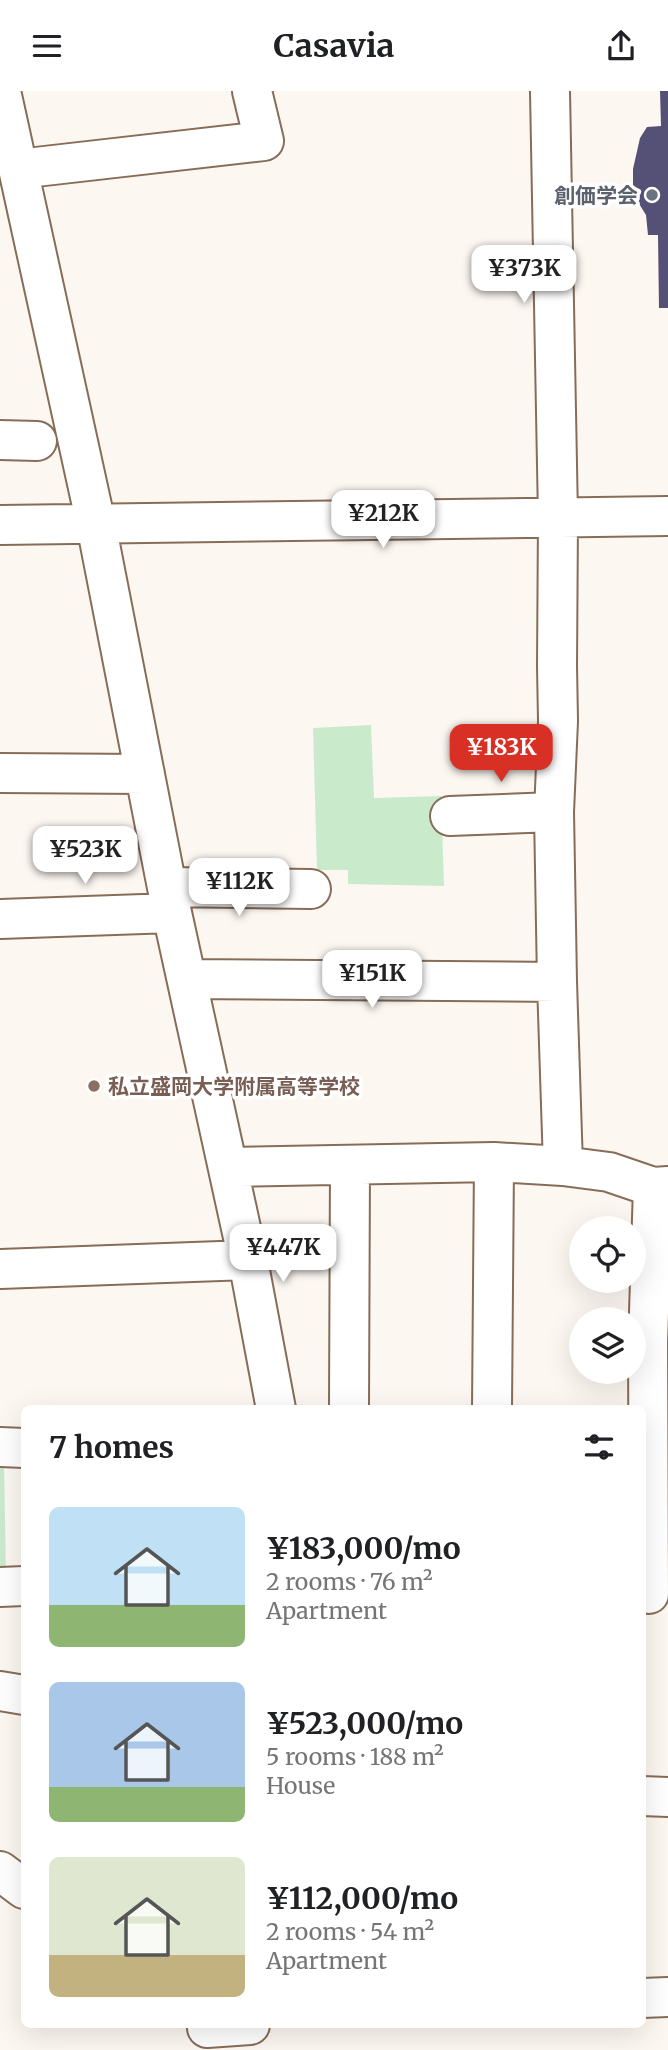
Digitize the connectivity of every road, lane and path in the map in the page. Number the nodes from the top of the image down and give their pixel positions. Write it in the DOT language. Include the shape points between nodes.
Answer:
graph roads {
  1 [pos="1,91"];
  2 [pos="252,91"];
  3 [pos="550,91"];
  4 [pos="11,160"];
  5 [pos="668,516"];
  6 [pos="558,518"];
  7 [pos="96,524"];
  8 [pos="0,525"];
  9 [pos="0,773"];
  10 [pos="145,774"];
  11 [pos="554,812"];
  12 [pos="450,816"];
  13 [pos="311,889"];
  14 [pos="169,900"];
  15 [pos="0,919"];
  16 [pos="188,979"];
  17 [pos="557,982"];
  18 [pos="494,1162"];
  19 [pos="350,1165"];
  20 [pos="563,1166"];
  21 [pos="228,1167"];
  22 [pos="660,1186"];
  23 [pos="248,1260"];
  24 [pos="0,1269"];
  25 [pos="658,1343"];
  26 [pos="275,1405"];
  27 [pos="349,1405"];
  28 [pos="492,1405"];
  29 [pos="0,1447"];
  30 [pos="21,1448"];
  31 [pos="21,1586"];
  32 [pos="0,1587"];
  33 [pos="649,1594"];
  34 [pos="0,1691"];
  35 [pos="21,1694"];
  36 [pos="646,1796"];
  37 [pos="668,1797"];
  38 [pos="0,1871"];
  39 [pos="21,1887"];
  40 [pos="668,1997"];
  41 [pos="646,1998"];
  42 [pos="236,2028"];
  43 [pos="209,2034"];
  1 -- 4 [label="street"];
  2 -- 4 [label="street" via="264,141"];
  3 -- 6 [label="street"];
  4 -- 7 [label="street"];
  5 -- 6 [label="street"];
  6 -- 7 [label="street"];
  6 -- 11 [label="street"];
  7 -- 8 [label="street"];
  7 -- 10 [label="street"];
  9 -- 10 [label="street"];
  10 -- 14 [label="street"];
  11 -- 12 [label="street"];
  11 -- 17 [label="street"];
  13 -- 14 [label="street"];
  14 -- 15 [label="street"];
  14 -- 16 [label="street"];
  16 -- 17 [label="street"];
  16 -- 21 [label="street"];
  17 -- 20 [label="street"];
  18 -- 19 [label="street"];
  18 -- 20 [label="street"];
  18 -- 28 [label="street"];
  19 -- 21 [label="street"];
  19 -- 27 [label="street"];
  20 -- 22 [label="street"];
  21 -- 23 [label="street"];
  22 -- 25 [label="street"];
  23 -- 24 [label="street"];
  23 -- 26 [label="street"];
  25 -- 33 [label="street"];
  29 -- 30 [label="street"];
  31 -- 32 [label="street"];
  34 -- 35 [label="street"];
  36 -- 37 [label="street"];
  38 -- 39 [label="street"];
  40 -- 41 [label="street"];
  42 -- 43 [label="street"];
}
